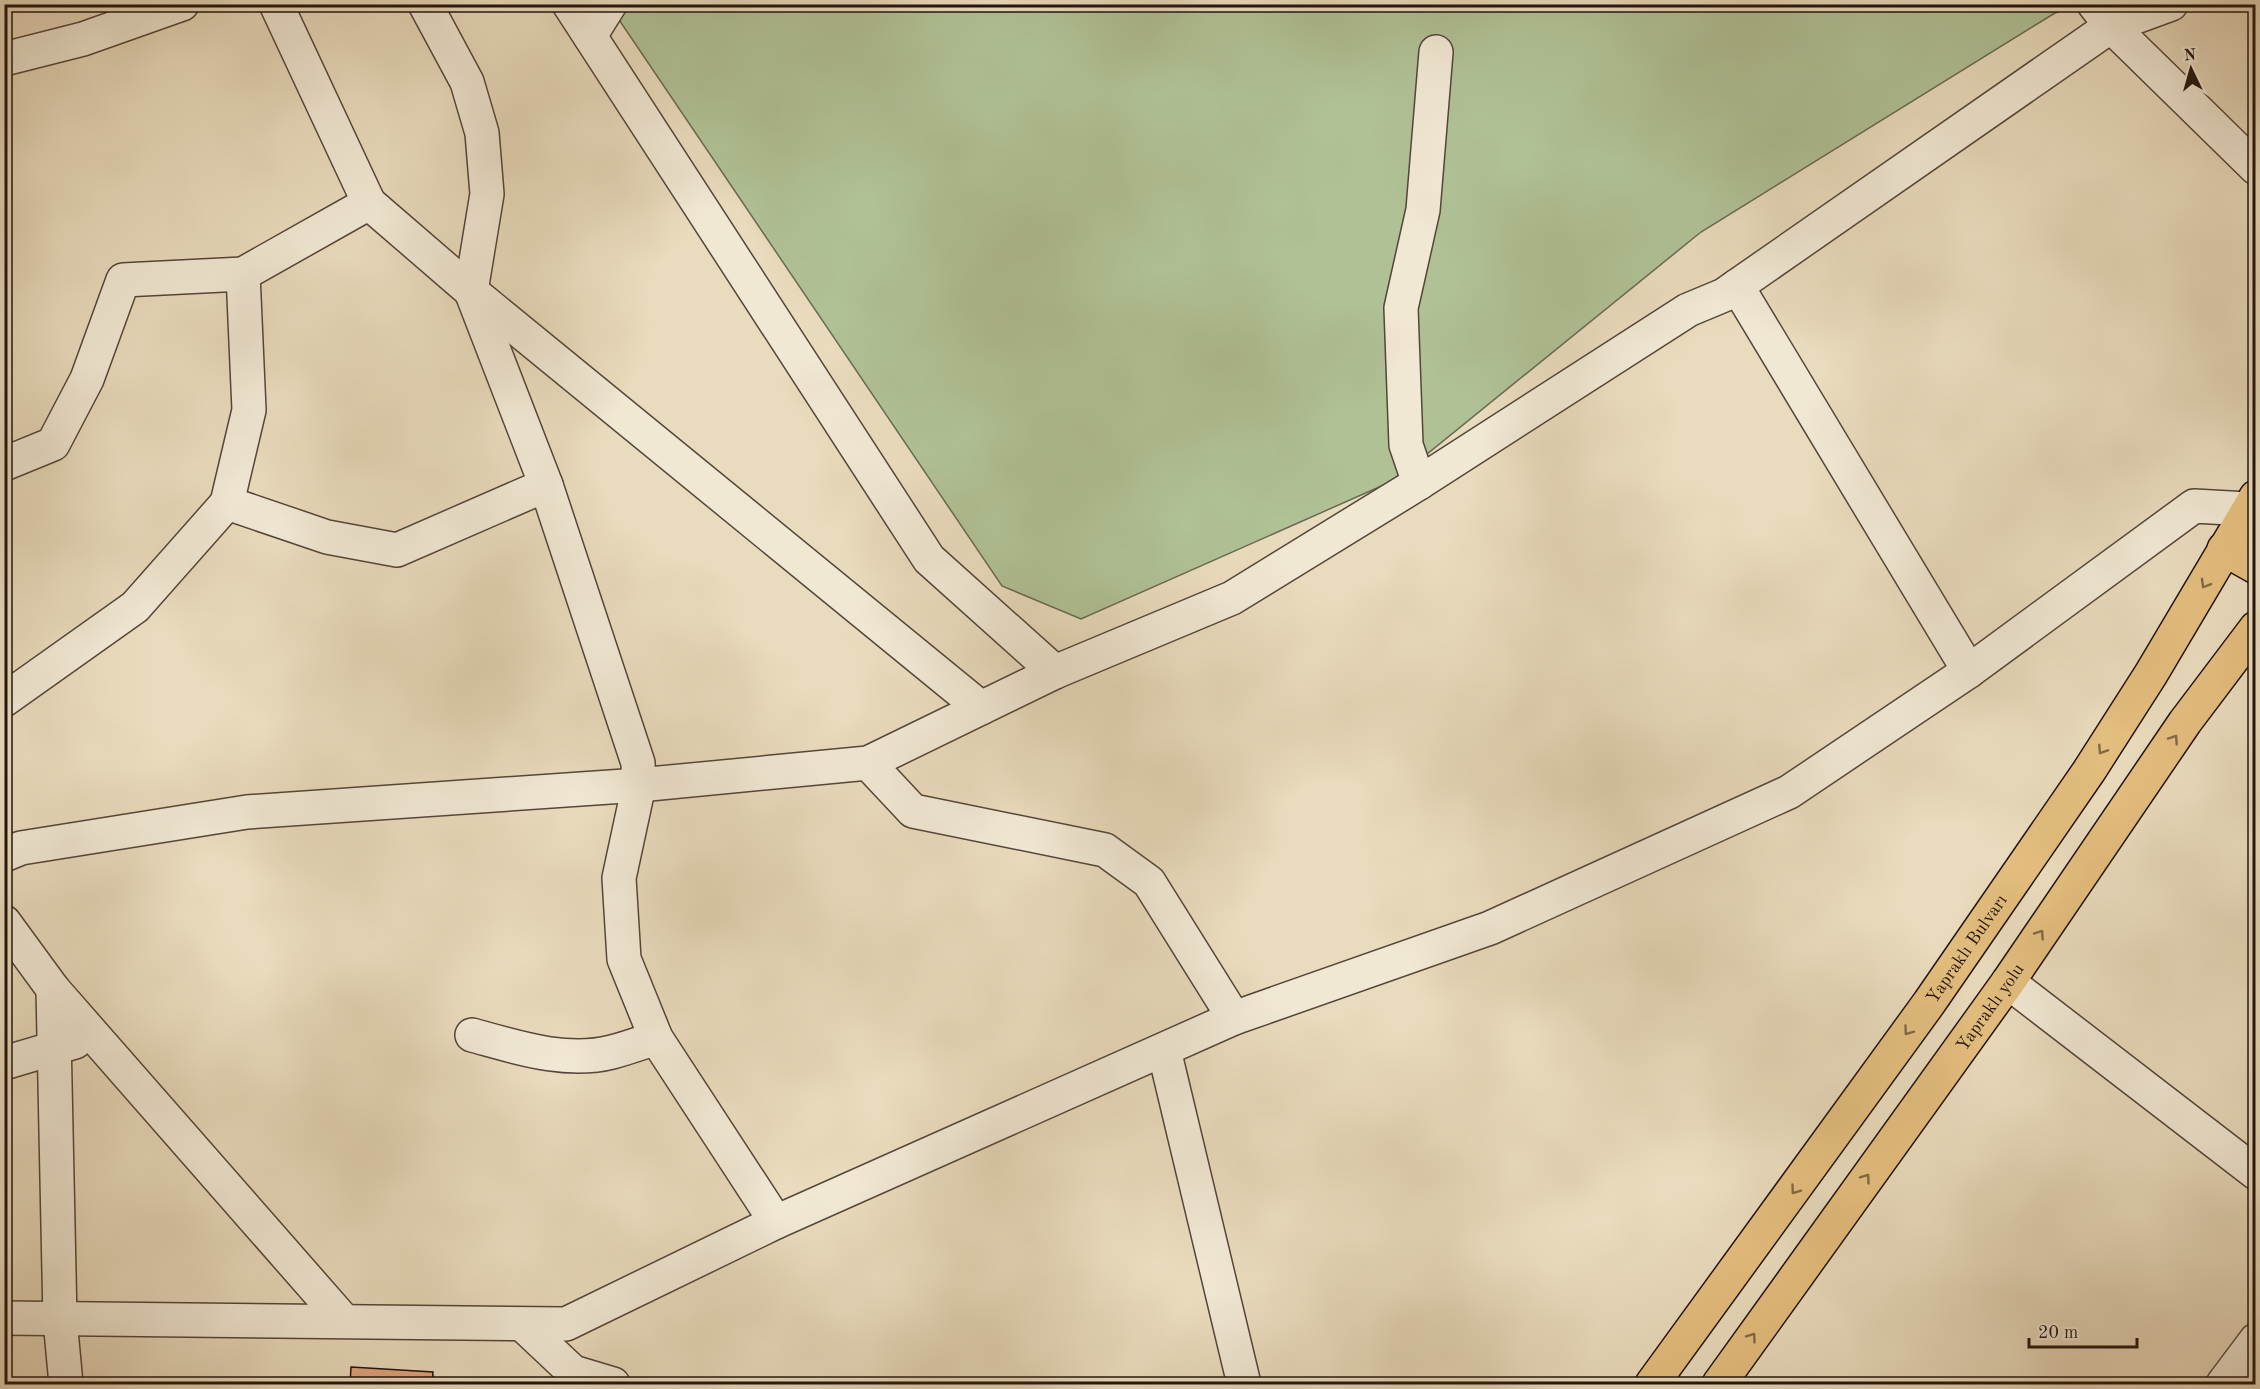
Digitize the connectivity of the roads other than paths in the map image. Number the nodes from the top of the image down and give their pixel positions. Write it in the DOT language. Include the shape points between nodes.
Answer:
graph roads {
  1 [pos="182,4"];
  2 [pos="276,4"];
  3 [pos="425,4"];
  4 [pos="569,4"];
  5 [pos="610,4"];
  6 [pos="2171,4"];
  7 [pos="2102,15"];
  8 [pos="590,36"];
  9 [pos="1436,52"];
  10 [pos="4,59"];
  11 [pos="2256,168"];
  12 [pos="369,203"];
  13 [pos="243,274"];
  14 [pos="1737,286"];
  15 [pos="471,291"];
  16 [pos="4,464"];
  17 [pos="1419,483"];
  18 [pos="546,485"];
  19 [pos="2254,501"];
  20 [pos="227,503"];
  21 [pos="2224,549"];
  22 [pos="2256,567"];
  23 [pos="2256,627"];
  24 [pos="1969,671"];
  25 [pos="1055,672"];
  26 [pos="4,700"];
  27 [pos="981,708"];
  28 [pos="868,763"];
  29 [pos="639,785"];
  30 [pos="4,855"];
  31 [pos="4,922"];
  32 [pos="2008,982"];
  33 [pos="53,989"];
  34 [pos="1234,1018"];
  35 [pos="472,1035"];
  36 [pos="94,1036"];
  37 [pos="656,1038"];
  38 [pos="54,1049"];
  39 [pos="1164,1050"];
  40 [pos="4,1063"];
  41 [pos="2256,1173"];
  42 [pos="777,1222"];
  43 [pos="4,1318"];
  44 [pos="60,1320"];
  45 [pos="344,1321"];
  46 [pos="522,1324"];
  47 [pos="2256,1340"];
  48 [pos="66,1384"];
  49 [pos="613,1384"];
  50 [pos="1244,1384"];
  51 [pos="1652,1384"];
  52 [pos="1719,1384"];
  53 [pos="2223,1384"];
  1 -- 10 [label="street" via="83,39"];
  2 -- 12 [label="street"];
  3 -- 15 [label="street" via="466,82 482,134 487,194"];
  4 -- 8 [label="street"];
  5 -- 8 [label="street"];
  6 -- 7 [label="street"];
  7 -- 11 [label="street"];
  7 -- 14 [label="street"];
  8 -- 25 [label="street" via="929,559"];
  9 -- 17 [label="street" via="1423,210 1401,308 1406,445"];
  12 -- 13 [label="street"];
  12 -- 15 [label="street"];
  13 -- 16 [label="street" via="123,280 87,379 53,444"];
  13 -- 20 [label="street" via="249,410"];
  14 -- 17 [label="street" via="1688,310"];
  14 -- 24 [label="street"];
  15 -- 18 [label="street"];
  15 -- 27 [label="street"];
  17 -- 25 [label="street" via="1232,598"];
  18 -- 20 [label="street" via="397,550 327,537"];
  18 -- 29 [label="street" via="638,763"];
  19 -- 21 [label="main road, Yapraklı Bulvarı"];
  19 -- 24 [label="street" via="2194,506"];
  20 -- 26 [label="street" via="135,607"];
  21 -- 22 [label="main road"];
  21 -- 51 [label="main road, Yapraklı Bulvarı, one-way" via="2089,771 1929,1003"];
  32 -- 23 [label="main road, Yapraklı yolu, one-way" via="2185,722"];
  24 -- 34 [label="street" via="1789,792 1490,928"];
  25 -- 27 [label="street"];
  27 -- 28 [label="street"];
  28 -- 29 [label="street"];
  28 -- 34 [label="street" via="914,811 1105,850 1149,882"];
  29 -- 30 [label="street" via="247,812 21,848"];
  29 -- 37 [label="street" via="620,878 624,959"];
  31 -- 33 [label="street"];
  32 -- 41 [label="street"];
  52 -- 32 [label="main road, Yapraklı yolu, one-way"];
  33 -- 36 [label="street"];
  33 -- 38 [label="street"];
  34 -- 39 [label="street"];
  35 -- 37 [label="street" via="541,1054 576,1055 610,1053"];
  36 -- 38 [label="street"];
  36 -- 45 [label="street"];
  37 -- 42 [label="street"];
  38 -- 40 [label="street"];
  38 -- 44 [label="street"];
  39 -- 42 [label="street"];
  39 -- 50 [label="street"];
  42 -- 46 [label="street" via="566,1324"];
  43 -- 44 [label="street"];
  44 -- 45 [label="street"];
  44 -- 48 [label="street"];
  45 -- 46 [label="street"];
  46 -- 49 [label="street" via="573,1372"];
  47 -- 53 [label="street"];
}
